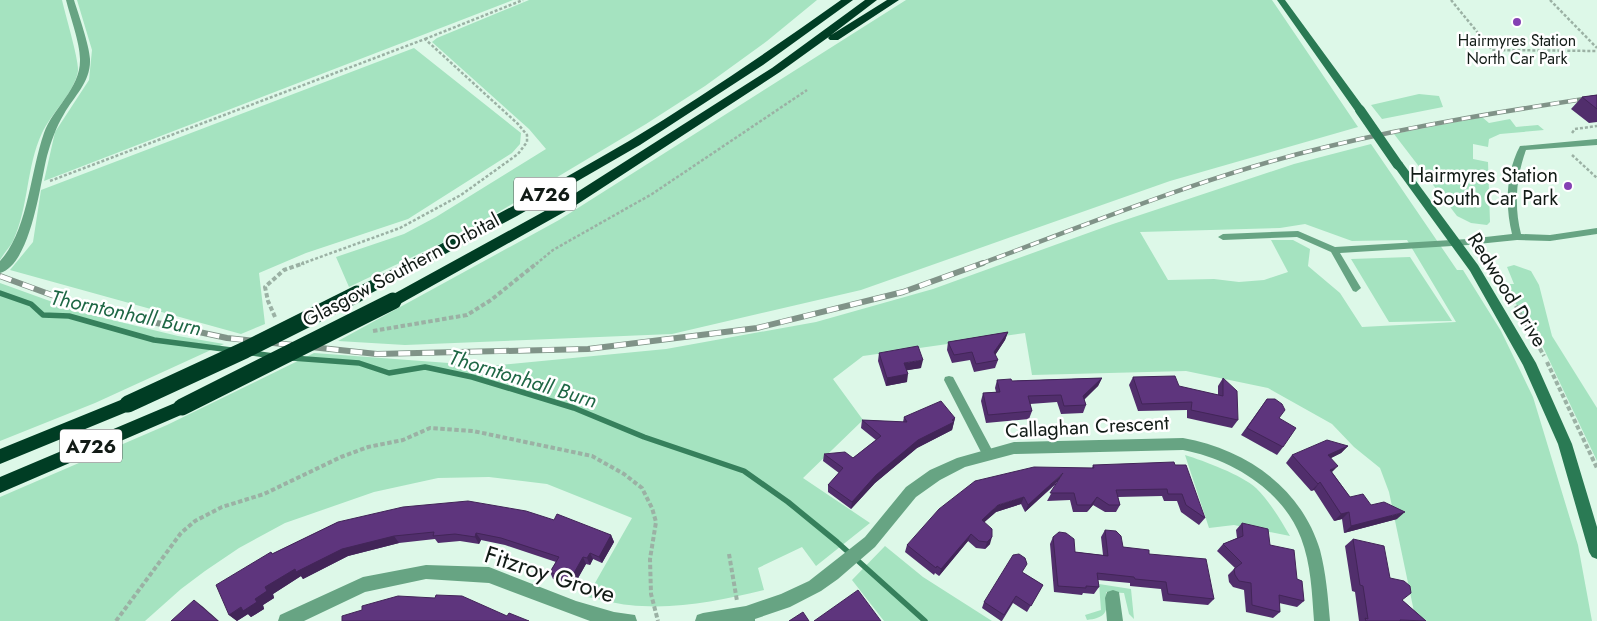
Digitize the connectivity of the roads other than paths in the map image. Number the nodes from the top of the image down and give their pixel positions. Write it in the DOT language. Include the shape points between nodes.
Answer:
graph roads {
  1 [pos="70,0"];
  2 [pos="831,0"];
  3 [pos="848,0"];
  4 [pos="872,0"];
  5 [pos="894,0"];
  6 [pos="1281,0"];
  7 [pos="763,59"];
  8 [pos="776,70"];
  9 [pos="1597,142"];
  10 [pos="1597,231"];
  11 [pos="1223,237"];
  12 [pos="1517,237"];
  13 [pos="1454,241"];
  14 [pos="1334,250"];
  15 [pos="0,269"];
  16 [pos="1356,288"];
  17 [pos="949,380"];
  18 [pos="988,454"];
  19 [pos="0,457"];
  20 [pos="0,485"];
  21 [pos="1597,552"];
  22 [pos="1113,598"];
  23 [pos="744,617"];
  24 [pos="286,621"];
  25 [pos="629,621"];
  26 [pos="702,621"];
  27 [pos="1114,621"];
  28 [pos="1322,621"];
  1 -- 15 [label="street" via="85,59 83,73 50,131 23,237"];
  2 -- 7 [label="highway, A726"];
  3 -- 7 [label="highway, Glasgow Southern Orbital / A726"];
  4 -- 8 [label="highway, Glasgow Southern Orbital / A726"];
  5 -- 8 [label="highway, A726" via="852,28"];
  6 -- 13 [label="street, Redwood Drive, bridge"];
  7 -- 19 [label="highway, Glasgow Southern Orbital / A726, bridge" via="604,161 358,294 128,404"];
  8 -- 20 [label="highway, Glasgow Southern Orbital / A726, bridge" via="568,204 393,301 182,407"];
  9 -- 12 [label="lane" via="1523,148 1516,162 1513,190"];
  10 -- 12 [label="lane" via="1550,238"];
  11 -- 14 [label="lane" via="1298,234"];
  12 -- 13 [label="lane"];
  13 -- 14 [label="lane"];
  13 -- 21 [label="street, Redwood Drive" via="1474,268 1529,364 1565,444"];
  14 -- 16 [label="lane"];
  17 -- 18 [label="lane"];
  18 -- 23 [label="street, Callaghan Crescent" via="945,470 914,490 875,537 815,586"];
  18 -- 28 [label="street, Callaghan Crescent" via="1014,448 1183,444 1228,457 1259,476 1279,494 1304,527 1317,575"];
  22 -- 27 [label="street"];
  23 -- 26 [label="street"];
  24 -- 25 [label="street, Fitzroy Grove" via="363,584 426,572 489,575 576,609"];
}
